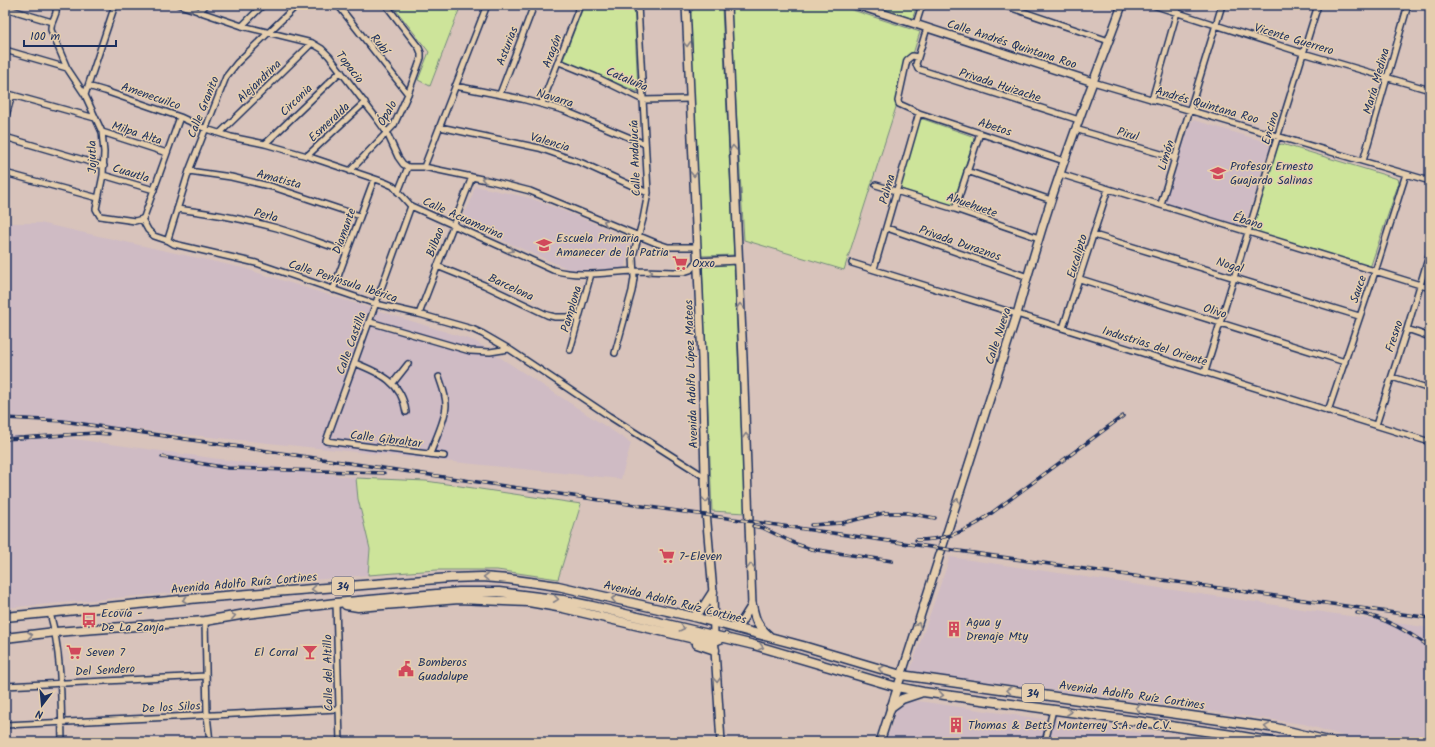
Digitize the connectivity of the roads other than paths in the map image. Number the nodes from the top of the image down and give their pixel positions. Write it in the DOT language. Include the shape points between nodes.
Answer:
graph roads {
  1 [pos="56,5"];
  2 [pos="115,5"];
  3 [pos="180,5"];
  4 [pos="206,5"];
  5 [pos="263,5"];
  6 [pos="297,5"];
  7 [pos="338,5"];
  8 [pos="386,5"];
  9 [pos="487,5"];
  10 [pos="534,5"];
  11 [pos="580,5"];
  12 [pos="638,5"];
  13 [pos="727,5"];
  14 [pos="857,5"];
  15 [pos="922,5"];
  16 [pos="1003,5"];
  17 [pos="1122,5"];
  18 [pos="1153,5"];
  19 [pos="1222,5"];
  20 [pos="1318,5"];
  21 [pos="1408,5"];
  22 [pos="687,6"];
  23 [pos="5,8"];
  24 [pos="879,8"];
  25 [pos="199,12"];
  26 [pos="1177,12"];
  27 [pos="52,22"];
  28 [pos="916,24"];
  29 [pos="1216,24"];
  30 [pos="242,26"];
  31 [pos="927,28"];
  32 [pos="269,32"];
  33 [pos="1109,41"];
  34 [pos="312,43"];
  35 [pos="5,50"];
  36 [pos="1303,53"];
  37 [pos="918,57"];
  38 [pos="558,62"];
  39 [pos="67,68"];
  40 [pos="341,71"];
  41 [pos="1388,78"];
  42 [pos="1093,82"];
  43 [pos="88,86"];
  44 [pos="455,86"];
  45 [pos="1430,90"];
  46 [pos="5,93"];
  47 [pos="408,94"];
  48 [pos="500,94"];
  49 [pos="12,95"];
  50 [pos="85,95"];
  51 [pos="690,99"];
  52 [pos="642,100"];
  53 [pos="1152,100"];
  54 [pos="365,102"];
  55 [pos="542,103"];
  56 [pos="1190,111"];
  57 [pos="919,113"];
  58 [pos="180,116"];
  59 [pos="95,118"];
  60 [pos="5,119"];
  61 [pos="1079,120"];
  62 [pos="440,127"];
  63 [pos="206,129"];
  64 [pos="1075,129"];
  65 [pos="102,132"];
  66 [pos="220,133"];
  67 [pos="387,133"];
  68 [pos="980,133"];
  69 [pos="1278,136"];
  70 [pos="5,137"];
  71 [pos="265,144"];
  72 [pos="645,144"];
  73 [pos="167,153"];
  74 [pos="307,156"];
  75 [pos="1175,158"];
  76 [pos="1064,161"];
  77 [pos="1363,161"];
  78 [pos="104,166"];
  79 [pos="408,167"];
  80 [pos="424,167"];
  81 [pos="189,171"];
  82 [pos="350,171"];
  83 [pos="967,172"];
  84 [pos="5,173"];
  85 [pos="1060,174"];
  86 [pos="1406,174"];
  87 [pos="103,175"];
  88 [pos="472,177"];
  89 [pos="374,179"];
  90 [pos="1430,181"];
  91 [pos="876,185"];
  92 [pos="1108,189"];
  93 [pos="154,190"];
  94 [pos="897,191"];
  95 [pos="398,192"];
  96 [pos="648,193"];
  97 [pos="98,198"];
  98 [pos="1051,200"];
  99 [pos="1161,204"];
  100 [pos="412,206"];
  101 [pos="177,209"];
  102 [pos="955,209"];
  103 [pos="360,216"];
  104 [pos="143,218"];
  105 [pos="453,224"];
  106 [pos="886,228"];
  107 [pos="1248,232"];
  108 [pos="1094,235"];
  109 [pos="639,236"];
  110 [pos="1040,238"];
  111 [pos="169,241"];
  112 [pos="697,247"];
  113 [pos="347,252"];
  114 [pos="1430,252"];
  115 [pos="738,260"];
  116 [pos="697,262"];
  117 [pos="852,263"];
  118 [pos="437,266"];
  119 [pos="874,270"];
  120 [pos="634,271"];
  121 [pos="1375,272"];
  122 [pos="592,274"];
  123 [pos="1028,277"];
  124 [pos="1234,277"];
  125 [pos="1080,279"];
  126 [pos="1420,285"];
  127 [pos="1430,288"];
  128 [pos="333,290"];
  129 [pos="376,304"];
  130 [pos="418,314"];
  131 [pos="1017,314"];
  132 [pos="1359,316"];
  133 [pos="579,317"];
  134 [pos="370,322"];
  135 [pos="1220,323"];
  136 [pos="1063,328"];
  137 [pos="1407,329"];
  138 [pos="1430,337"];
  139 [pos="509,349"];
  140 [pos="570,350"];
  141 [pos="615,353"];
  142 [pos="1345,362"];
  143 [pos="355,363"];
  144 [pos="408,364"];
  145 [pos="1205,372"];
  146 [pos="1392,376"];
  147 [pos="439,377"];
  148 [pos="393,383"];
  149 [pos="1430,389"];
  150 [pos="1328,411"];
  151 [pos="406,412"];
  152 [pos="1376,425"];
  153 [pos="326,441"];
  154 [pos="1430,442"];
  155 [pos="430,454"];
  156 [pos="444,456"];
  157 [pos="705,477"];
  158 [pos="713,592"];
  159 [pos="338,603"];
  160 [pos="752,605"];
  161 [pos="50,613"];
  162 [pos="5,617"];
  163 [pos="694,617"];
  164 [pos="205,621"];
  165 [pos="713,622"];
  166 [pos="737,629"];
  167 [pos="55,632"];
  168 [pos="5,638"];
  169 [pos="723,638"];
  170 [pos="771,638"];
  171 [pos="715,642"];
  172 [pos="901,675"];
  173 [pos="206,676"];
  174 [pos="60,682"];
  175 [pos="5,686"];
  176 [pos="897,687"];
  177 [pos="923,692"];
  178 [pos="891,707"];
  179 [pos="338,709"];
  180 [pos="1053,710"];
  181 [pos="207,715"];
  182 [pos="62,722"];
  183 [pos="5,725"];
  184 [pos="62,742"];
  185 [pos="210,742"];
  186 [pos="340,742"];
  187 [pos="721,742"];
  188 [pos="880,742"];
  189 [pos="1046,742"];
  190 [pos="1274,742"];
  191 [pos="1332,742"];
  1 -- 27 [label="street" via="57,15"];
  2 -- 43 [label="street"];
  3 -- 25 [label="street, Topacio"];
  4 -- 25 [label="street"];
  5 -- 30 [label="street"];
  6 -- 32 [label="street, Calle Granito"];
  7 -- 47 [label="street, Rubí"];
  8 -- 47 [label="street, Ópalo" via="421,53"];
  9 -- 44 [label="street"];
  10 -- 48 [label="street, Asturias"];
  11 -- 38 [label="street, Aragón"];
  12 -- 52 [label="street, Calle Andalucía"];
  115 -- 13 [label="main road, one-way"];
  14 -- 24 [label="main road, Calle Andrés Quintana Roo"];
  15 -- 28 [label="street"];
  16 -- 33 [label="street"];
  17 -- 33 [label="main road, Calle Nueva"];
  18 -- 26 [label="street, Vicente Guerrero"];
  19 -- 29 [label="street, Limón"];
  20 -- 36 [label="street, Encino"];
  21 -- 41 [label="street, María Medina"];
  22 -- 51 [label="main road, Avenida Adolfo López Mateos, one-way"];
  23 -- 27 [label="street"];
  24 -- 28 [label="main road, Calle Andrés Quintana Roo"];
  25 -- 30 [label="street, Topacio"];
  26 -- 29 [label="street, Vicente Guerrero"];
  26 -- 53 [label="street"];
  27 -- 39 [label="street, Jojutla" via="51,30"];
  28 -- 31 [label="main road, Calle Andrés Quintana Roo"];
  29 -- 36 [label="street, Vicente Guerrero"];
  29 -- 56 [label="street, Limón"];
  30 -- 32 [label="street, Topacio"];
  31 -- 37 [label="street"];
  31 -- 42 [label="main road, Calle Andrés Quintana Roo"];
  32 -- 34 [label="street, Topacio"];
  32 -- 63 [label="street, Calle Granito" via="230,70"];
  33 -- 42 [label="main road, Calle Nueva"];
  34 -- 40 [label="street, Topacio" via="322,49"];
  34 -- 66 [label="street, Alejandrina"];
  35 -- 39 [label="street"];
  36 -- 41 [label="street, Vicente Guerrero"];
  36 -- 69 [label="street, Encino"];
  37 -- 57 [label="street, Abetos" via="912,56 907,60 898,101 902,106"];
  37 -- 61 [label="street, Privada Huizache" via="916,67 925,71"];
  38 -- 52 [label="street, Cataluña"];
  38 -- 55 [label="street, Aragón"];
  39 -- 50 [label="street, Jojutla"];
  40 -- 54 [label="street, Topacio"];
  40 -- 71 [label="street, Circonia"];
  41 -- 45 [label="street, Vicente Guerrero"];
  41 -- 77 [label="street, María Medina"];
  42 -- 53 [label="street, Andrés Quintana Roo"];
  42 -- 61 [label="main road, Calle Nueva"];
  43 -- 50 [label="street"];
  43 -- 58 [label="street, Amenecuilco"];
  44 -- 48 [label="street, Navarra"];
  44 -- 62 [label="street"];
  46 -- 49 [label="street"];
  47 -- 67 [label="street, Ópalo" via="398,117"];
  48 -- 55 [label="street, Navarra"];
  49 -- 59 [label="street"];
  49 -- 60 [label="street"];
  50 -- 59 [label="street, Jojutla"];
  51 -- 52 [label="street, Cataluña"];
  51 -- 112 [label="main road, Avenida Adolfo López Mateos, one-way"];
  52 -- 72 [label="street, Calle Andalucía"];
  53 -- 56 [label="street, Andrés Quintana Roo"];
  54 -- 67 [label="street, Topacio"];
  54 -- 74 [label="street, Esmeralda"];
  55 -- 72 [label="street, Navarra"];
  56 -- 69 [label="street, Andrés Quintana Roo"];
  56 -- 75 [label="street, Limón"];
  57 -- 68 [label="street, Abetos"];
  57 -- 94 [label="street, Palma"];
  58 -- 63 [label="street, Amenecuilco"];
  58 -- 73 [label="street"];
  59 -- 65 [label="street, Jojutla"];
  61 -- 64 [label="main road, Calle Nueva"];
  62 -- 80 [label="street"];
  62 -- 96 [label="street, Valencia" via="539,148 582,163"];
  63 -- 66 [label="street, Calle Acuamarina"];
  63 -- 81 [label="street, Calle Granito"];
  64 -- 75 [label="street, Pirul"];
  64 -- 76 [label="main road, Calle Nueva"];
  65 -- 73 [label="street, Milpa Alta"];
  65 -- 78 [label="street, Jojutla"];
  66 -- 71 [label="street, Calle Acuamarina"];
  67 -- 79 [label="street, Topacio" via="398,157"];
  67 -- 82 [label="street, Ópalo"];
  68 -- 76 [label="street, Abetos"];
  68 -- 83 [label="street"];
  69 -- 77 [label="street, Andrés Quintana Roo"];
  69 -- 107 [label="street, Encino"];
  70 -- 78 [label="street"];
  71 -- 74 [label="street, Calle Acuamarina"];
  72 -- 96 [label="street, Calle Andalucía"];
  73 -- 93 [label="street"];
  74 -- 82 [label="street, Calle Acuamarina"];
  75 -- 99 [label="street, Limón"];
  76 -- 85 [label="main road, Calle Nueva"];
  77 -- 86 [label="street, Andrés Quintana Roo"];
  78 -- 87 [label="street, Jojutla"];
  79 -- 80 [label="street"];
  79 -- 95 [label="street"];
  80 -- 88 [label="street"];
  81 -- 101 [label="street, Calle Granito"];
  81 -- 103 [label="street, Amatista" via="273,187"];
  82 -- 89 [label="street, Calle Acuamarina"];
  83 -- 98 [label="street"];
  83 -- 102 [label="street"];
  84 -- 97 [label="street"];
  85 -- 92 [label="street, Ébano"];
  85 -- 98 [label="main road, Calle Nueva"];
  86 -- 90 [label="street, Andrés Quintana Roo"];
  86 -- 121 [label="street, Sauce"];
  87 -- 93 [label="street, Cuautla"];
  87 -- 97 [label="street, Jojutla"];
  88 -- 105 [label="street, Bilbao"];
  109 -- 88 [label="street, one-way" via="530,191"];
  89 -- 95 [label="street, Calle Acuamarina" via="393,186"];
  89 -- 103 [label="street, Diamante"];
  91 -- 94 [label="street, Ahuehuete"];
  92 -- 99 [label="street, Ébano"];
  92 -- 108 [label="street, Eucalipto"];
  93 -- 104 [label="street"];
  94 -- 102 [label="street, Ahuehuete"];
  94 -- 106 [label="street, Palma"];
  95 -- 100 [label="street, Calle Acuamarina"];
  96 -- 109 [label="street, Calle Andalucía"];
  97 -- 104 [label="street" via="96,209 100,216 135,222"];
  98 -- 110 [label="main road, Calle Nueva"];
  99 -- 107 [label="street, Ébano"];
  100 -- 105 [label="street, Calle Acuamarina"];
  100 -- 129 [label="street, Calle Castilla"];
  101 -- 111 [label="street, Calle Granito"];
  101 -- 113 [label="street, Perla" via="213,213 278,228"];
  102 -- 110 [label="street, Ahuehuete"];
  103 -- 113 [label="street, Diamante"];
  104 -- 111 [label="street, Calle Península Ibérica" via="154,236"];
  105 -- 118 [label="street, Bilbao"];
  105 -- 122 [label="street, Calle Acuamarina, one-way" via="553,270 572,274"];
  106 -- 119 [label="street, Palma"];
  106 -- 123 [label="street, Privada Duraznos"];
  107 -- 121 [label="street, Ébano"];
  107 -- 124 [label="street, Encino"];
  108 -- 124 [label="street, Nogal"];
  108 -- 125 [label="street, Eucalipto"];
  109 -- 112 [label="street" via="668,247"];
  109 -- 120 [label="street, Calle Andalucía" via="632,256"];
  110 -- 123 [label="main road, Calle Nueva"];
  111 -- 128 [label="street, Calle Península Ibérica" via="256,263"];
  112 -- 116 [label="main road, Avenida Adolfo López Mateos"];
  113 -- 128 [label="street, Diamante"];
  114 -- 126 [label="street, Fresno"];
  115 -- 116 [label="main road"];
  160 -- 115 [label="main road, one-way"];
  120 -- 116 [label="street, Calle Acuamarina, one-way" via="684,272 690,270"];
  116 -- 157 [label="main road, Avenida Adolfo López Mateos"];
  117 -- 119 [label="street, Industrias del Oriente"];
  118 -- 130 [label="street, Bilbao"];
  118 -- 133 [label="street, Barcelona" via="555,317"];
  119 -- 131 [label="street, Industrias del Oriente"];
  120 -- 122 [label="street, Calle Acuamarina"];
  120 -- 141 [label="street, Calle Andalucía" via="632,291"];
  121 -- 126 [label="street, Ébano"];
  121 -- 132 [label="street, Sauce"];
  122 -- 133 [label="street, Pamplona"];
  123 -- 131 [label="main road, Calle Nueva"];
  124 -- 132 [label="street, Nogal"];
  124 -- 135 [label="street, Encino"];
  125 -- 135 [label="street, Olivo"];
  125 -- 136 [label="street, Eucalipto"];
  126 -- 127 [label="street, Ébano"];
  126 -- 137 [label="street, Fresno"];
  128 -- 129 [label="street, Calle Península Ibérica"];
  129 -- 130 [label="street, Calle Península Ibérica"];
  129 -- 134 [label="street, Calle Castilla"];
  130 -- 139 [label="street, Calle Península Ibérica" via="472,329"];
  131 -- 136 [label="street, Industrias del Oriente"];
  172 -- 131 [label="main road, Calle Nueva, one-way"];
  132 -- 142 [label="street, Sauce"];
  133 -- 140 [label="street, Pamplona"];
  134 -- 139 [label="street" via="470,351 490,352"];
  134 -- 143 [label="street, Calle Castilla"];
  135 -- 142 [label="street, Olivo"];
  135 -- 145 [label="street, Encino"];
  136 -- 145 [label="street, Industrias del Oriente"];
  137 -- 138 [label="street"];
  137 -- 146 [label="street, Fresno"];
  139 -- 157 [label="street, Calle Península Ibérica"];
  142 -- 150 [label="street, Sauce"];
  143 -- 148 [label="street"];
  143 -- 153 [label="street, Calle Castilla"];
  144 -- 148 [label="street"];
  145 -- 150 [label="street, Industrias del Oriente"];
  146 -- 149 [label="street"];
  146 -- 152 [label="street, Fresno"];
  147 -- 155 [label="street" via="446,406"];
  148 -- 151 [label="street" via="403,398"];
  150 -- 152 [label="street, Industrias del Oriente"];
  152 -- 154 [label="street, Industrias del Oriente"];
  153 -- 155 [label="street, Calle Gibraltar"];
  155 -- 156 [label="street, Calle Gibraltar"];
  157 -- 158 [label="main road, Avenida Adolfo López Mateos, one-way"];
  158 -- 163 [label="main road"];
  158 -- 165 [label="main road, Avenida Adolfo López Mateos"];
  164 -- 159 [label="main road, Avenida Adolfo Ruíz Cortines / 34, one-way"];
  159 -- 171 [label="main road, Avenida Adolfo Ruíz Cortines / 34" via="358,607 459,599 529,602"];
  159 -- 171 [label="main road, Avenida Adolfo Ruíz Cortines / 34, one-way" via="459,592 499,592 563,600"];
  159 -- 179 [label="street, Calle del Altillo"];
  160 -- 166 [label="main road"];
  160 -- 170 [label="main road" via="757,624"];
  161 -- 162 [label="main road, Avenida Adolfo Ruíz Cortines / 34"];
  163 -- 161 [label="main road, Avenida Adolfo Ruíz Cortines / 34, one-way" via="558,586 508,578 482,577 348,586"];
  161 -- 167 [label="street"];
  163 -- 165 [label="main road, Avenida Adolfo Ruíz Cortines / 34"];
  164 -- 167 [label="main road, Avenida Adolfo Ruíz Cortines / 34"];
  164 -- 173 [label="street"];
  165 -- 166 [label="main road, Avenida Adolfo Ruíz Cortines / 34"];
  165 -- 171 [label="main road, Avenida Adolfo López Mateos"];
  166 -- 169 [label="main road"];
  166 -- 170 [label="main road, Avenida Adolfo Ruíz Cortines / 34"];
  168 -- 167 [label="main road, Avenida Adolfo Ruíz Cortines / 34, one-way"];
  167 -- 174 [label="street"];
  169 -- 171 [label="main road, Avenida Adolfo Ruíz Cortines / 34"];
  169 -- 176 [label="main road, Avenida Adolfo Ruíz Cortines / 34, one-way" via="804,658"];
  172 -- 170 [label="main road, Avenida Adolfo Ruíz Cortines / 34, one-way"];
  171 -- 187 [label="main road, Avenida Adolfo López Mateos, one-way"];
  172 -- 176 [label="main road, Calle Nueva"];
  191 -- 172 [label="main road, Avenida Adolfo Ruíz Cortines / 34, one-way" via="1276,728"];
  173 -- 174 [label="street, Del Sendero"];
  173 -- 181 [label="street"];
  174 -- 175 [label="street, Del Sendero"];
  174 -- 182 [label="street"];
  176 -- 177 [label="main road, Avenida Adolfo Ruíz Cortines / 34"];
  176 -- 178 [label="main road, Calle Nueva"];
  177 -- 178 [label="main road" via="908,696"];
  177 -- 180 [label="main road, Avenida Adolfo Ruíz Cortines / 34, one-way"];
  178 -- 188 [label="main road, Calle Nueva"];
  179 -- 181 [label="street, De los Silos"];
  179 -- 186 [label="street, Calle del Altillo"];
  180 -- 189 [label="street"];
  180 -- 190 [label="main road, Avenida Adolfo Ruíz Cortines / 34, one-way"];
  181 -- 182 [label="street, De los Silos"];
  181 -- 185 [label="street"];
  182 -- 183 [label="street, De los Silos"];
  182 -- 184 [label="street"];
}
